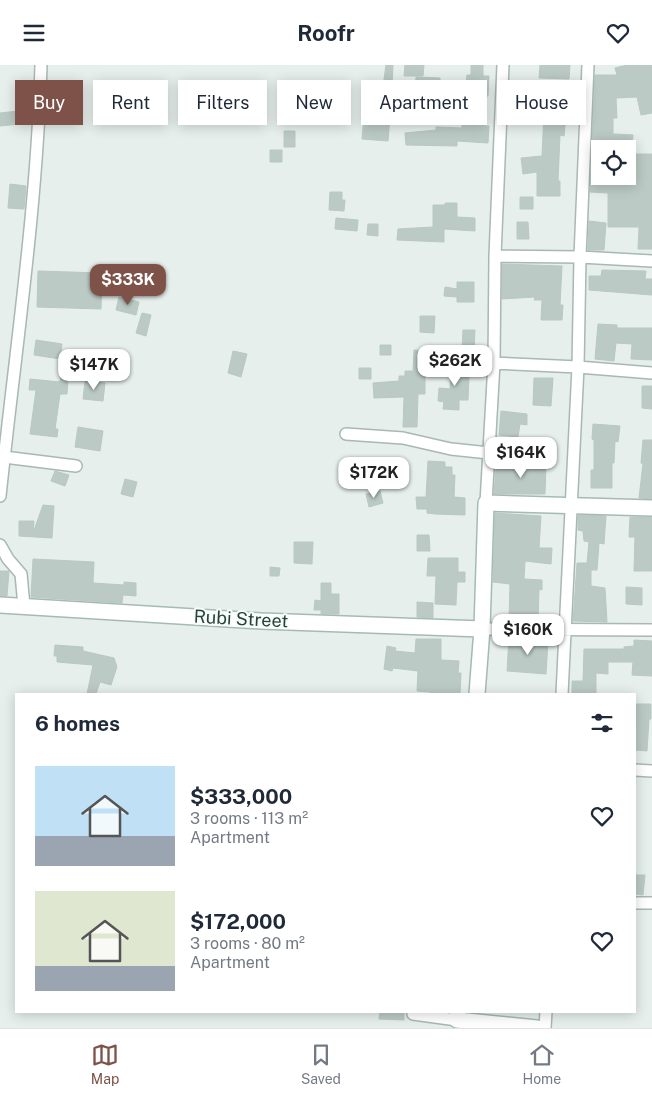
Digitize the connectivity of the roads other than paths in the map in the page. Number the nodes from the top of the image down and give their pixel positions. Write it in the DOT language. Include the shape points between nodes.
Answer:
graph roads {
  1 [pos="41,65"];
  2 [pos="503,65"];
  3 [pos="588,65"];
  4 [pos="494,256"];
  5 [pos="580,257"];
  6 [pos="652,261"];
  7 [pos="494,363"];
  8 [pos="578,367"];
  9 [pos="652,373"];
  10 [pos="4,415"];
  11 [pos="346,434"];
  12 [pos="489,453"];
  13 [pos="4,457"];
  14 [pos="76,467"];
  15 [pos="0,496"];
  16 [pos="486,503"];
  17 [pos="572,505"];
  18 [pos="652,508"];
  19 [pos="0,545"];
  20 [pos="0,605"];
  21 [pos="24,606"];
  22 [pos="482,629"];
  23 [pos="565,630"];
  24 [pos="652,630"];
  25 [pos="477,693"];
  26 [pos="562,693"];
  27 [pos="636,771"];
  28 [pos="652,771"];
  29 [pos="636,903"];
  30 [pos="652,903"];
  31 [pos="546,1013"];
  32 [pos="413,1014"];
  33 [pos="457,1016"];
  34 [pos="537,1028"];
  35 [pos="545,1028"];
  1 -- 10 [label="street" via="32,217"];
  2 -- 4 [label="street"];
  3 -- 5 [label="street"];
  4 -- 5 [label="street"];
  4 -- 7 [label="street"];
  5 -- 6 [label="street"];
  5 -- 8 [label="street"];
  7 -- 8 [label="street"];
  7 -- 12 [label="street"];
  8 -- 9 [label="street"];
  8 -- 17 [label="street"];
  10 -- 13 [label="street"];
  11 -- 12 [label="street" via="403,438 451,449"];
  12 -- 16 [label="street"];
  13 -- 14 [label="street"];
  13 -- 15 [label="street"];
  16 -- 17 [label="street"];
  16 -- 22 [label="street"];
  17 -- 18 [label="street"];
  17 -- 23 [label="street"];
  19 -- 21 [label="street" via="21,574"];
  20 -- 21 [label="street, Rubi Street"];
  21 -- 22 [label="street, Rubi Street" via="261,621"];
  22 -- 23 [label="street"];
  22 -- 25 [label="street"];
  23 -- 24 [label="street"];
  23 -- 26 [label="street"];
  27 -- 28 [label="street"];
  29 -- 30 [label="street"];
  31 -- 35 [label="street"];
  32 -- 33 [label="street"];
  33 -- 34 [label="street"];
}
